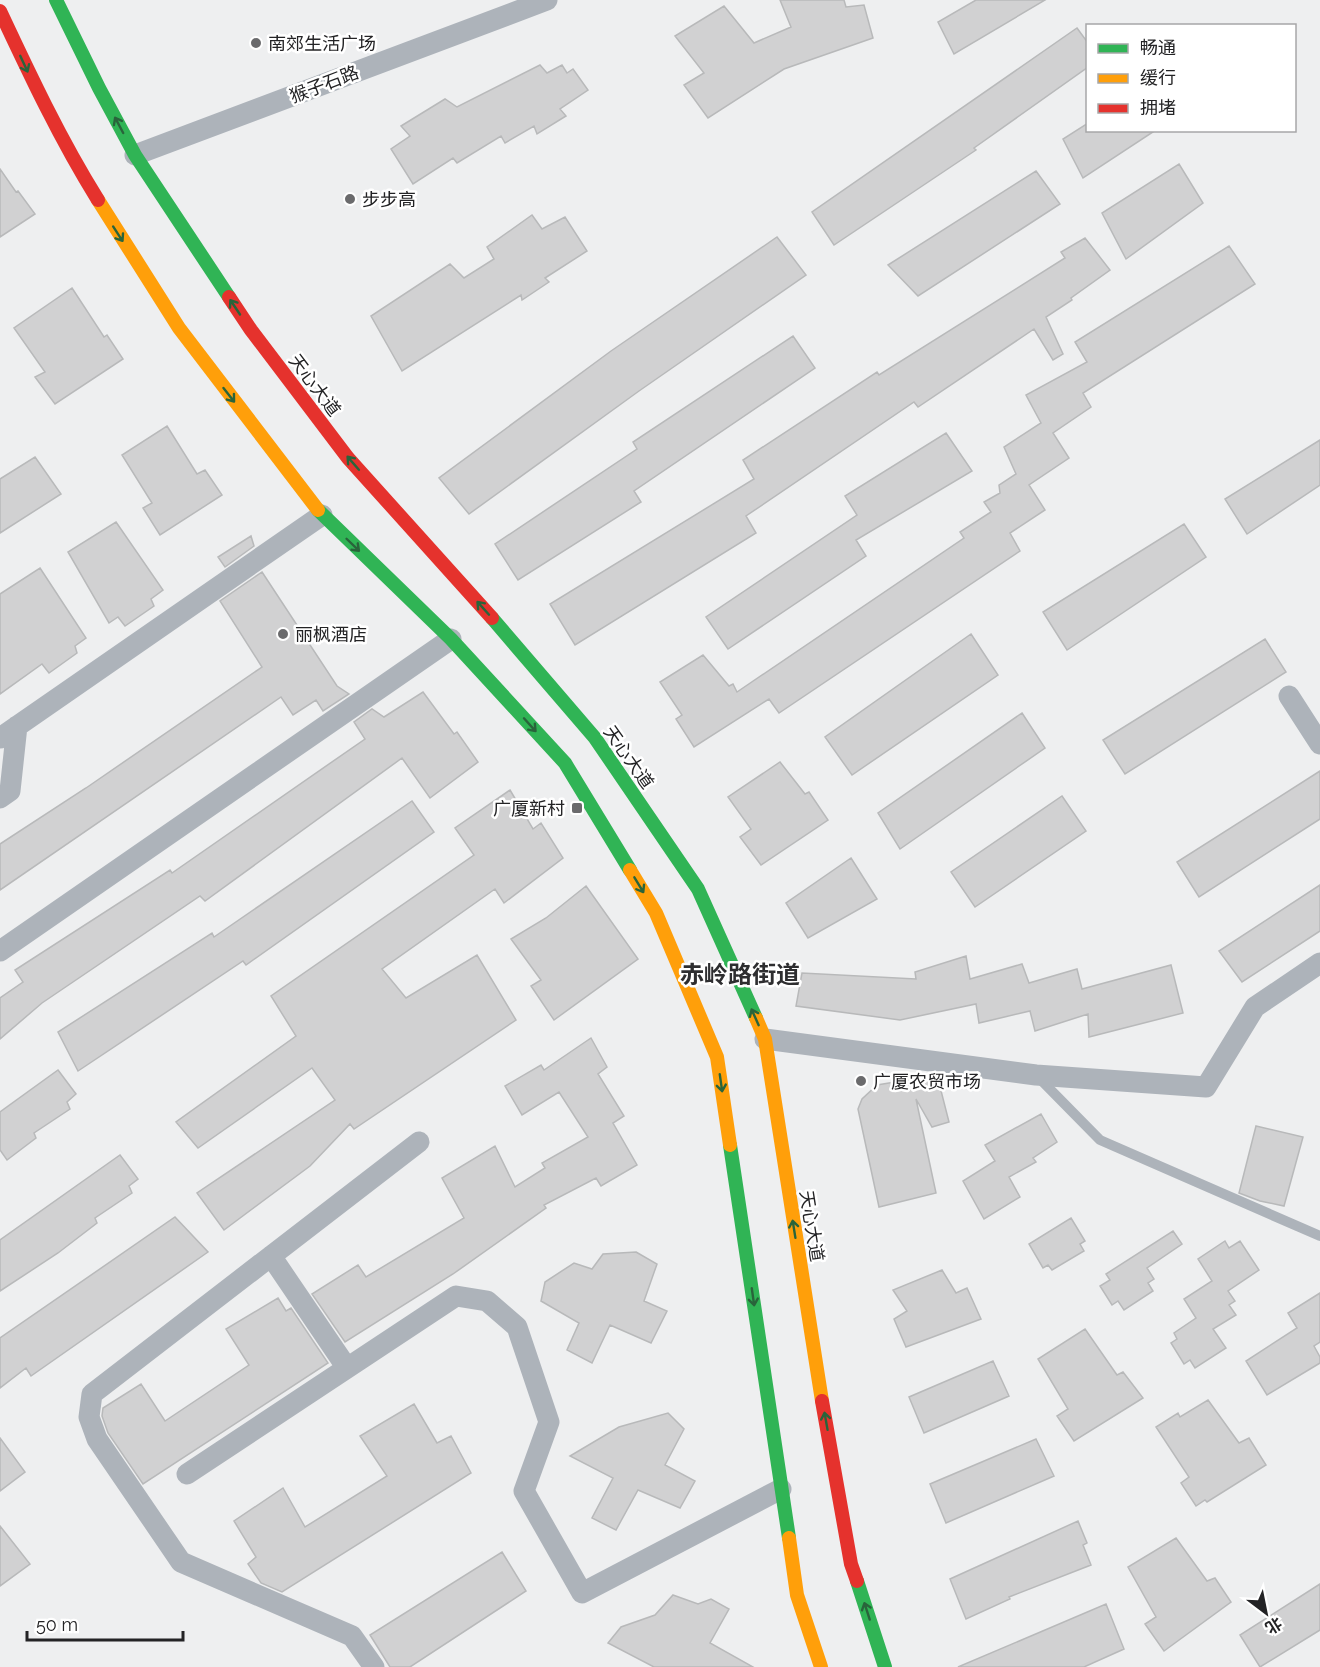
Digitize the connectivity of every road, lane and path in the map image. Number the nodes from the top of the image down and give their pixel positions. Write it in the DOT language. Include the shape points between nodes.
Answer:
graph roads {
  1 [pos="56,0"];
  2 [pos="547,0"];
  3 [pos="0,11"];
  4 [pos="135,156"];
  5 [pos="322,514"];
  6 [pos="451,639"];
  7 [pos="1289,696"];
  8 [pos="17,726"];
  9 [pos="0,738"];
  10 [pos="1320,744"];
  11 [pos="0,798"];
  12 [pos="0,951"];
  13 [pos="1320,963"];
  14 [pos="765,1039"];
  15 [pos="1036,1075"];
  16 [pos="419,1142"];
  17 [pos="1320,1236"];
  18 [pos="272,1256"];
  19 [pos="347,1368"];
  20 [pos="187,1474"];
  21 [pos="781,1489"];
  22 [pos="374,1667"];
  23 [pos="821,1667"];
  24 [pos="885,1667"];
  4 -- 1 [label="main road, 天心大道, one-way"];
  2 -- 4 [label="street, 猴子石路"];
  3 -- 5 [label="main road, one-way" via="41,99 110,222 179,328"];
  14 -- 4 [label="main road, 天心大道, one-way" via="698,889 595,738 348,458 251,330"];
  5 -- 6 [label="main road, one-way"];
  5 -- 8 [label="street"];
  6 -- 12 [label="street"];
  6 -- 21 [label="main road, one-way" via="565,763 656,913 717,1057"];
  7 -- 10 [label="street"];
  8 -- 9 [label="street"];
  8 -- 11 [label="street" via="10,791"];
  13 -- 15 [label="street" via="1255,1007 1206,1087"];
  14 -- 15 [label="street"];
  24 -- 14 [label="main road, 天心大道, one-way" via="852,1564 812,1343"];
  15 -- 17 [label="lane" via="1100,1140"];
  16 -- 18 [label="street"];
  18 -- 19 [label="street"];
  18 -- 22 [label="street" via="92,1394 90,1417 97,1439 181,1562 352,1636"];
  19 -- 20 [label="street"];
  19 -- 21 [label="street" via="456,1296 487,1300 517,1327 549,1422 524,1491 582,1593"];
  21 -- 23 [label="main road" via="797,1595"];
}
